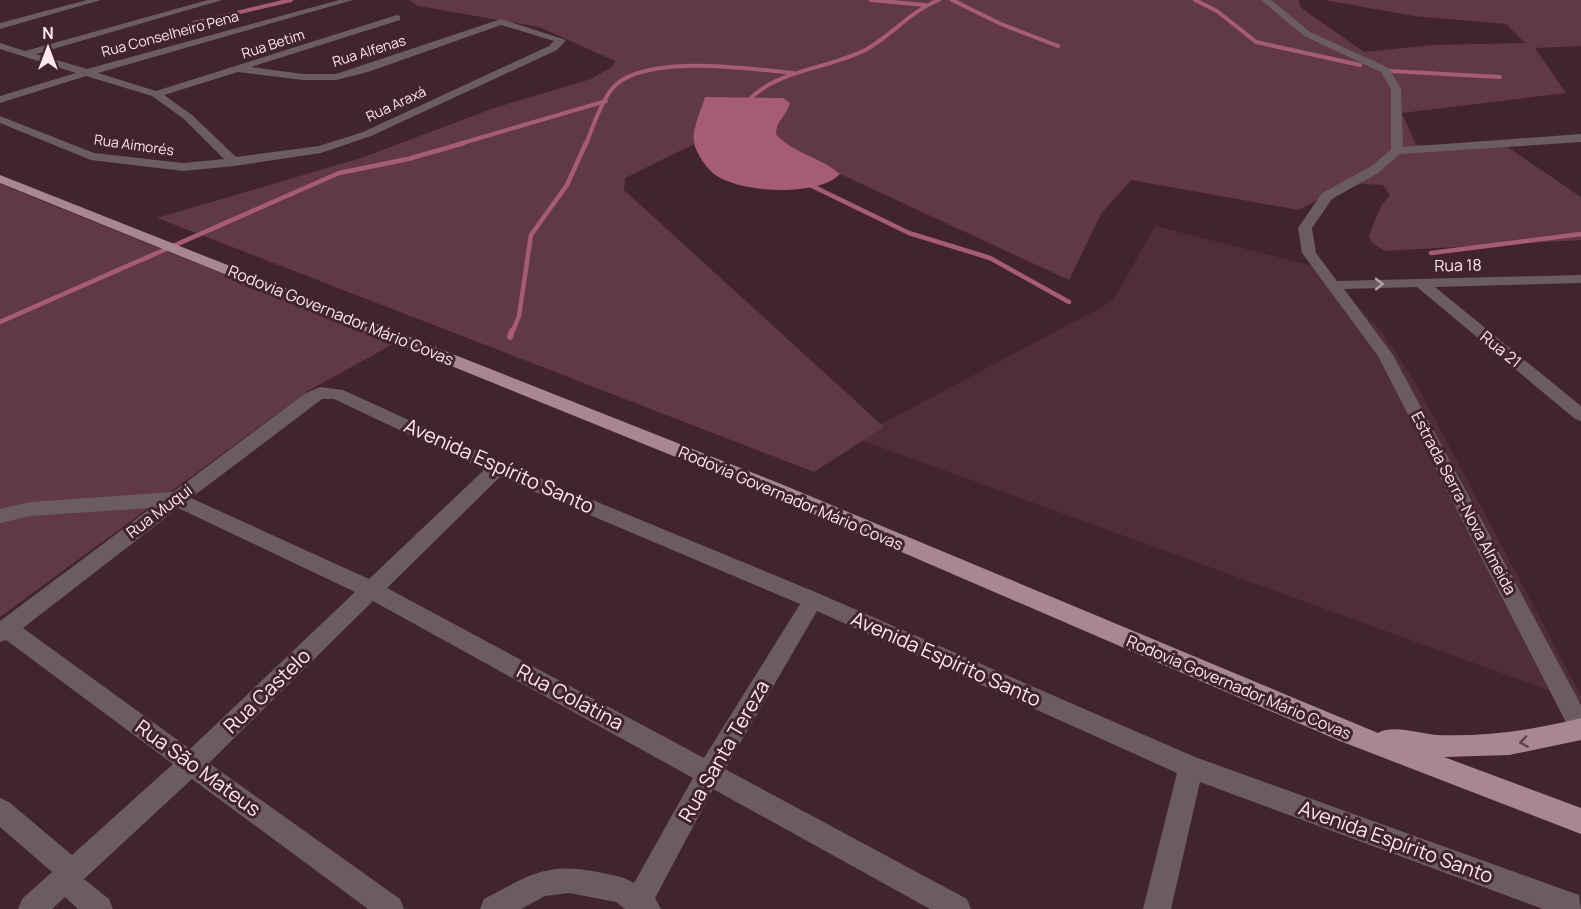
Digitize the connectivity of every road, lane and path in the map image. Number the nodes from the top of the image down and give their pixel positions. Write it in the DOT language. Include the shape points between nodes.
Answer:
graph roads {
  1 [pos="95,0"];
  2 [pos="218,0"];
  3 [pos="349,0"];
  4 [pos="1264,0"];
  5 [pos="397,18"];
  6 [pos="0,26"];
  7 [pos="561,42"];
  8 [pos="0,46"];
  9 [pos="24,54"];
  10 [pos="240,69"];
  11 [pos="85,73"];
  12 [pos="156,94"];
  13 [pos="0,100"];
  14 [pos="0,119"];
  15 [pos="1581,138"];
  16 [pos="1397,151"];
  17 [pos="234,162"];
  18 [pos="0,180"];
  19 [pos="1581,279"];
  20 [pos="1422,284"];
  21 [pos="1336,285"];
  22 [pos="320,393"];
  23 [pos="1573,399"];
  24 [pos="1581,415"];
  25 [pos="497,468"];
  26 [pos="176,499"];
  27 [pos="0,516"];
  28 [pos="372,590"];
  29 [pos="813,600"];
  30 [pos="3,631"];
  31 [pos="1581,728"];
  32 [pos="1348,733"];
  33 [pos="192,763"];
  34 [pos="1191,767"];
  35 [pos="709,773"];
  36 [pos="0,811"];
  37 [pos="1581,821"];
  38 [pos="68,875"];
  39 [pos="643,906"];
  40 [pos="32,909"];
  41 [pos="99,909"];
  42 [pos="390,909"];
  43 [pos="494,909"];
  44 [pos="957,909"];
  45 [pos="1157,909"];
  46 [pos="1579,909"];
  1 -- 6 [label="street"];
  2 -- 9 [label="street"];
  3 -- 11 [label="street, Rua Conselheiro Pena"];
  4 -- 16 [label="street" via="1307,34 1384,70 1396,89"];
  5 -- 10 [label="street, Rua Betim"];
  7 -- 10 [label="street, Rua Alfenas" via="558,37 501,22 336,77"];
  7 -- 17 [label="street, Rua Araxá" via="351,140 312,151"];
  8 -- 9 [label="street"];
  9 -- 11 [label="street"];
  10 -- 12 [label="street, Rua Betim"];
  11 -- 12 [label="street"];
  11 -- 13 [label="street, Rua Conselheiro Pena"];
  12 -- 17 [label="street" via="188,117"];
  14 -- 17 [label="street, Rua Aimorés" via="91,156 183,167"];
  15 -- 16 [label="street"];
  16 -- 21 [label="street, Estrada Serra-Nova Almeida" via="1374,170 1327,196 1305,228 1309,253"];
  18 -- 32 [label="main road, Rodovia Governador Mário Covas" via="774,489"];
  19 -- 20 [label="street, Rua 18"];
  21 -- 20 [label="street, Rua 18, one-way"];
  20 -- 23 [label="street, Rua 21"];
  21 -- 31 [label="street, Estrada Serra-Nova Almeida" via="1385,355"];
  22 -- 25 [label="street, Avenida Espírito Santo" via="337,394"];
  22 -- 26 [label="street, Rua Muqui"];
  23 -- 24 [label="street, Rua 21"];
  25 -- 28 [label="street, Rua Castelo"];
  25 -- 29 [label="street, Avenida Espírito Santo"];
  26 -- 27 [label="street" via="30,509"];
  26 -- 28 [label="street, Rua Colatina"];
  26 -- 30 [label="street, Rua Muqui"];
  28 -- 33 [label="street, Rua Castelo"];
  28 -- 35 [label="street, Rua Colatina"];
  29 -- 34 [label="street, Avenida Espírito Santo"];
  29 -- 35 [label="street, Rua Santa Tereza"];
  30 -- 33 [label="street, Rua São Mateus"];
  31 -- 32 [label="main road, one-way" via="1521,743 1481,746 1404,742"];
  32 -- 37 [label="main road, Rodovia Governador Mário Covas"];
  33 -- 38 [label="street, Rua Castelo"];
  33 -- 42 [label="street, Rua São Mateus"];
  34 -- 45 [label="street"];
  34 -- 46 [label="street, Avenida Espírito Santo"];
  35 -- 39 [label="street, Rua Santa Tereza"];
  35 -- 44 [label="street, Rua Colatina"];
  36 -- 38 [label="street"];
  38 -- 40 [label="street, Rua Castelo"];
  38 -- 41 [label="street"];
  39 -- 43 [label="street" via="622,890 569,880 542,883"];
}
